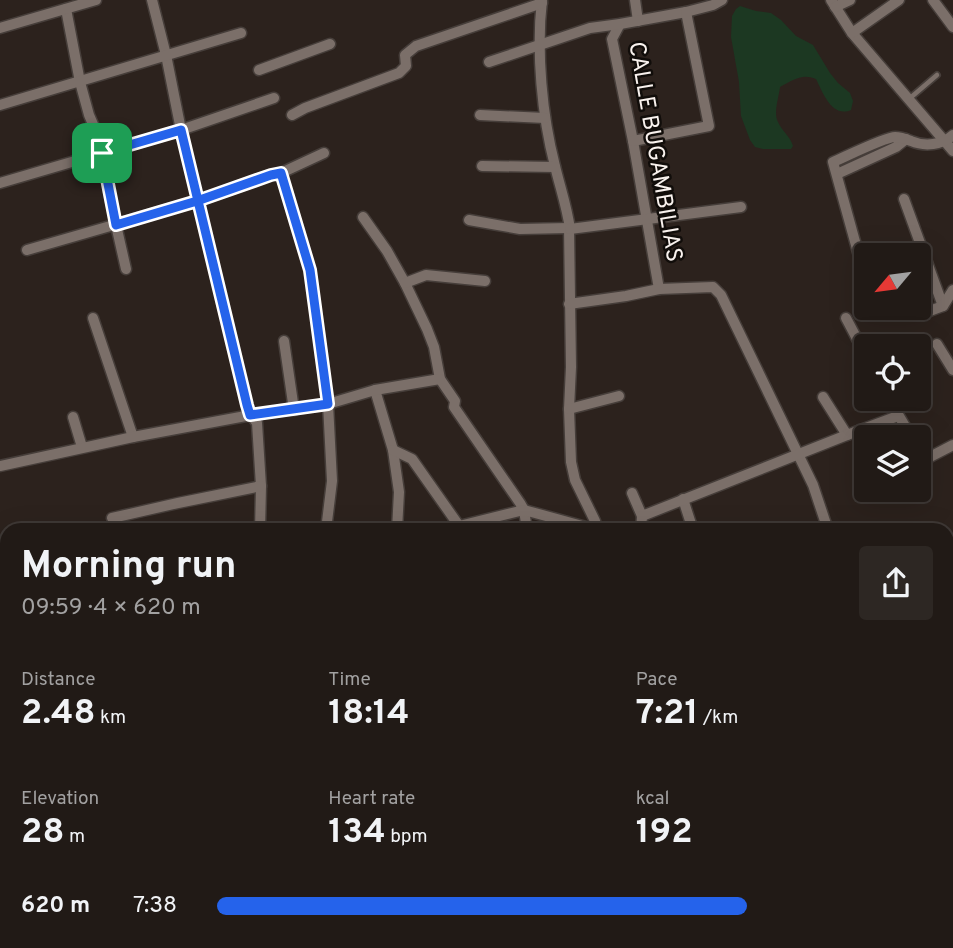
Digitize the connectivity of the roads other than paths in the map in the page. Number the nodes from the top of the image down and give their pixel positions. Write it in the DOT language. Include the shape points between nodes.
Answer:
graph roads {
  1 [pos="96,0"];
  2 [pos="152,0"];
  3 [pos="635,0"];
  4 [pos="850,0"];
  5 [pos="900,0"];
  6 [pos="933,0"];
  7 [pos="542,2"];
  8 [pos="717,3"];
  9 [pos="833,4"];
  10 [pos="66,9"];
  11 [pos="686,12"];
  12 [pos="638,21"];
  13 [pos="620,24"];
  14 [pos="590,27"];
  15 [pos="953,27"];
  16 [pos="0,28"];
  17 [pos="242,33"];
  18 [pos="852,33"];
  19 [pos="612,39"];
  20 [pos="330,44"];
  21 [pos="541,44"];
  22 [pos="166,55"];
  23 [pos="489,62"];
  24 [pos="258,70"];
  25 [pos="937,75"];
  26 [pos="80,82"];
  27 [pos="274,98"];
  28 [pos="909,99"];
  29 [pos="0,105"];
  30 [pos="292,115"];
  31 [pos="480,115"];
  32 [pos="545,118"];
  33 [pos="181,130"];
  34 [pos="950,138"];
  35 [pos="633,141"];
  36 [pos="953,151"];
  37 [pos="102,153"];
  38 [pos="324,153"];
  39 [pos="482,166"];
  40 [pos="555,167"];
  41 [pos="281,173"];
  42 [pos="0,183"];
  43 [pos="904,199"];
  44 [pos="197,201"];
  45 [pos="741,207"];
  46 [pos="363,217"];
  47 [pos="645,218"];
  48 [pos="469,220"];
  49 [pos="116,225"];
  50 [pos="570,228"];
  51 [pos="855,243"];
  52 [pos="27,250"];
  53 [pos="127,269"];
  54 [pos="485,281"];
  55 [pos="405,283"];
  56 [pos="659,289"];
  57 [pos="953,290"];
  58 [pos="569,304"];
  59 [pos="943,306"];
  60 [pos="931,310"];
  61 [pos="93,318"];
  62 [pos="846,318"];
  63 [pos="854,334"];
  64 [pos="284,341"];
  65 [pos="937,344"];
  66 [pos="953,370"];
  67 [pos="440,379"];
  68 [pos="375,390"];
  69 [pos="619,396"];
  70 [pos="823,397"];
  71 [pos="328,404"];
  72 [pos="569,409"];
  73 [pos="294,410"];
  74 [pos="895,411"];
  75 [pos="250,415"];
  76 [pos="898,416"];
  77 [pos="74,418"];
  78 [pos="904,425"];
  79 [pos="847,435"];
  80 [pos="133,437"];
  81 [pos="953,445"];
  82 [pos="82,447"];
  83 [pos="393,450"];
  84 [pos="797,455"];
  85 [pos="931,456"];
  86 [pos="0,466"];
  87 [pos="261,486"];
  88 [pos="632,493"];
  89 [pos="683,499"];
  90 [pos="524,510"];
  91 [pos="642,516"];
  92 [pos="112,519"];
  93 [pos="260,523"];
  94 [pos="327,523"];
  95 [pos="397,523"];
  96 [pos="457,523"];
  97 [pos="478,523"];
  98 [pos="526,523"];
  99 [pos="571,523"];
  100 [pos="595,523"];
  101 [pos="642,523"];
  102 [pos="691,523"];
  103 [pos="826,523"];
  1 -- 10 [label="street"];
  2 -- 22 [label="street"];
  3 -- 12 [label="street"];
  4 -- 9 [label="street"];
  5 -- 18 [label="street"];
  6 -- 15 [label="street"];
  7 -- 21 [label="street"];
  7 -- 30 [label="street" via="416,46 405,55 406,65 399,73"];
  8 -- 11 [label="street"];
  9 -- 18 [label="street"];
  10 -- 16 [label="street"];
  10 -- 26 [label="street"];
  11 -- 12 [label="street"];
  11 -- 35 [label="street" via="709,126"];
  12 -- 13 [label="street"];
  13 -- 14 [label="street"];
  13 -- 19 [label="street, CALLE BUGAMBILIAS"];
  14 -- 19 [label="street"];
  14 -- 21 [label="street"];
  17 -- 22 [label="street"];
  18 -- 28 [label="street"];
  19 -- 35 [label="street, CALLE BUGAMBILIAS"];
  20 -- 24 [label="street"];
  21 -- 23 [label="street"];
  21 -- 32 [label="street"];
  22 -- 26 [label="street"];
  22 -- 33 [label="street"];
  25 -- 28 [label="lane"];
  26 -- 29 [label="street"];
  26 -- 37 [label="street"];
  27 -- 33 [label="street"];
  28 -- 34 [label="street"];
  31 -- 32 [label="street"];
  32 -- 40 [label="street"];
  33 -- 37 [label="street"];
  33 -- 44 [label="street"];
  34 -- 36 [label="street"];
  34 -- 51 [label="street" via="930,145 892,137 833,162"];
  35 -- 47 [label="street, CALLE BUGAMBILIAS"];
  37 -- 42 [label="street"];
  37 -- 49 [label="street"];
  38 -- 41 [label="street"];
  39 -- 40 [label="street"];
  40 -- 50 [label="street"];
  41 -- 44 [label="street"];
  41 -- 71 [label="street" via="310,270"];
  43 -- 59 [label="street"];
  44 -- 49 [label="street"];
  44 -- 75 [label="street"];
  45 -- 47 [label="street"];
  46 -- 55 [label="street"];
  47 -- 50 [label="street"];
  47 -- 56 [label="street, CALLE BUGAMBILIAS"];
  48 -- 50 [label="street" via="520,229"];
  49 -- 52 [label="street"];
  49 -- 53 [label="street"];
  50 -- 58 [label="street"];
  54 -- 55 [label="street" via="426,275"];
  55 -- 67 [label="street" via="427,330"];
  56 -- 58 [label="street"];
  56 -- 84 [label="street" via="713,287 721,295"];
  57 -- 59 [label="street"];
  58 -- 72 [label="street"];
  59 -- 60 [label="street"];
  61 -- 80 [label="street"];
  62 -- 63 [label="street"];
  64 -- 73 [label="street"];
  65 -- 66 [label="street"];
  67 -- 68 [label="street"];
  67 -- 90 [label="street"];
  68 -- 71 [label="street"];
  68 -- 83 [label="street"];
  69 -- 72 [label="street"];
  70 -- 79 [label="street"];
  71 -- 73 [label="street"];
  71 -- 94 [label="street" via="332,481"];
  72 -- 100 [label="street" via="575,480"];
  73 -- 75 [label="street"];
  74 -- 76 [label="street"];
  75 -- 80 [label="street"];
  75 -- 87 [label="street" via="257,423"];
  76 -- 78 [label="street"];
  76 -- 79 [label="street"];
  77 -- 82 [label="street"];
  79 -- 84 [label="street"];
  80 -- 82 [label="street"];
  81 -- 85 [label="street"];
  82 -- 86 [label="street"];
  83 -- 95 [label="street"];
  83 -- 96 [label="street" via="412,459"];
  84 -- 89 [label="street"];
  84 -- 103 [label="street"];
  87 -- 92 [label="street"];
  87 -- 93 [label="street"];
  88 -- 91 [label="street"];
  89 -- 91 [label="street"];
  89 -- 102 [label="street"];
  90 -- 97 [label="street"];
  90 -- 98 [label="street"];
  90 -- 99 [label="street"];
  91 -- 101 [label="street"];
}
